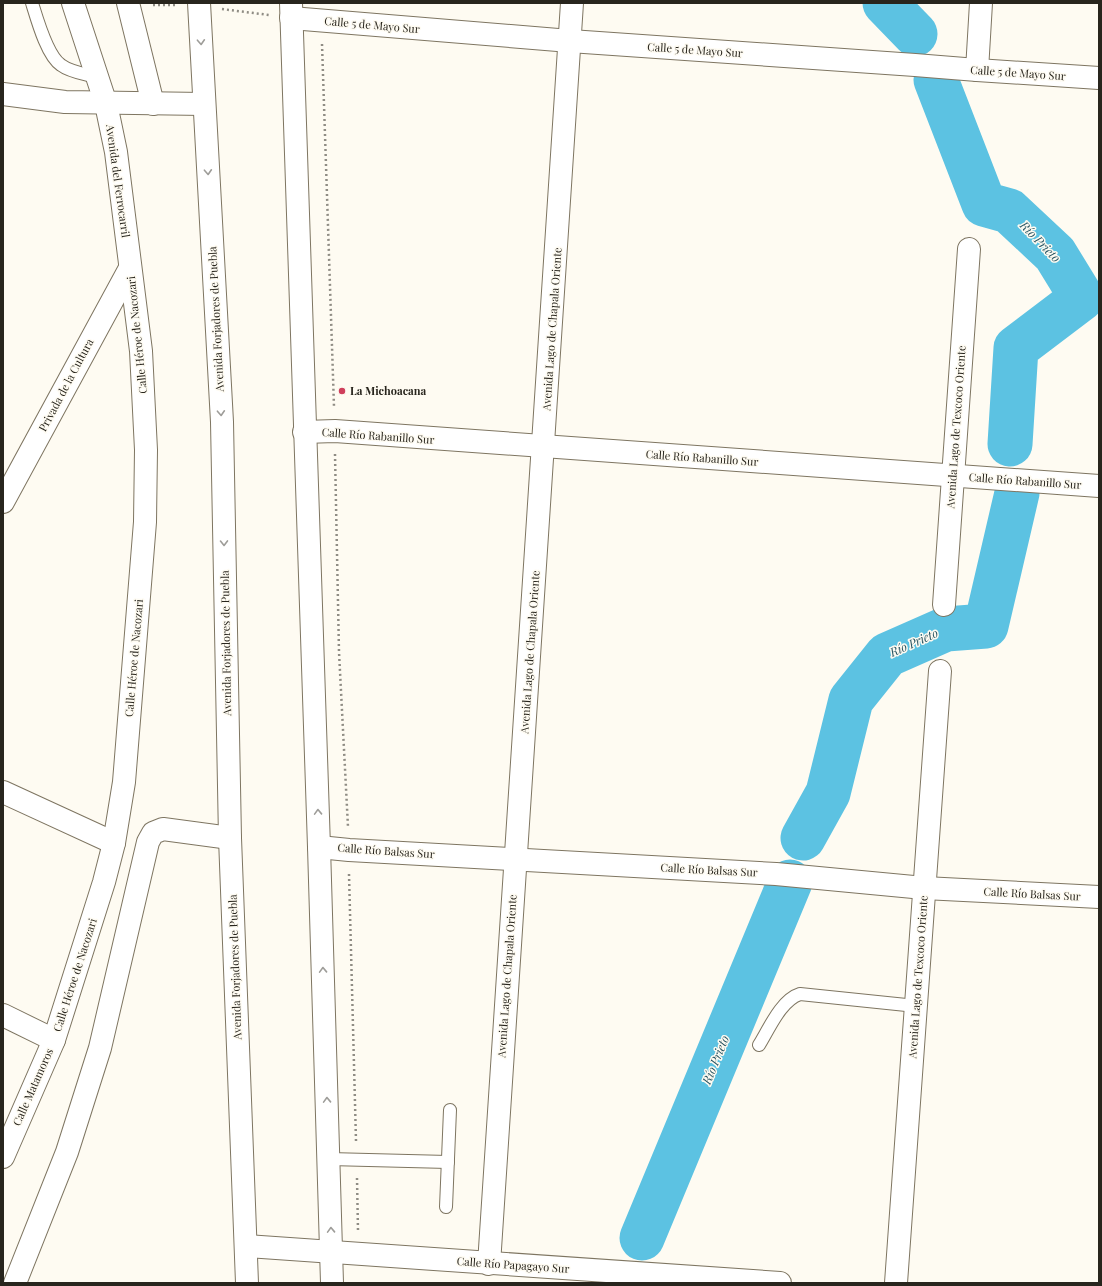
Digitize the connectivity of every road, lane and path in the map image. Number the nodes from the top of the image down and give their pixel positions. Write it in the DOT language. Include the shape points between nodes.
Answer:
graph roads {
  1 [pos="32,3"];
  2 [pos="74,3"];
  3 [pos="572,3"];
  4 [pos="981,3"];
  5 [pos="129,4"];
  6 [pos="199,4"];
  7 [pos="291,11"];
  8 [pos="321,20"];
  9 [pos="570,41"];
  10 [pos="977,70"];
  11 [pos="96,77"];
  12 [pos="1099,78"];
  13 [pos="3,94"];
  14 [pos="106,104"];
  15 [pos="153,104"];
  16 [pos="204,104"];
  17 [pos="969,249"];
  18 [pos="130,268"];
  19 [pos="335,431"];
  20 [pos="304,432"];
  21 [pos="544,447"];
  22 [pos="952,475"];
  23 [pos="1099,486"];
  24 [pos="3,502"];
  25 [pos="944,605"];
  26 [pos="940,670"];
  27 [pos="3,792"];
  28 [pos="230,838"];
  29 [pos="114,843"];
  30 [pos="319,847"];
  31 [pos="349,850"];
  32 [pos="515,859"];
  33 [pos="924,888"];
  34 [pos="1099,898"];
  35 [pos="916,1006"];
  36 [pos="3,1015"];
  37 [pos="54,1040"];
  38 [pos="759,1045"];
  39 [pos="450,1110"];
  40 [pos="3,1157"];
  41 [pos="328,1159"];
  42 [pos="356,1159"];
  43 [pos="448,1162"];
  44 [pos="446,1207"];
  45 [pos="246,1246"];
  46 [pos="332,1252"];
  47 [pos="358,1254"];
  48 [pos="489,1264"];
  49 [pos="14,1283"];
  50 [pos="247,1283"];
  51 [pos="332,1283"];
  52 [pos="780,1283"];
  53 [pos="896,1283"];
  1 -- 11 [label="lane" via="49,51 60,65"];
  2 -- 11 [label="street, Avenida del Ferrocarril"];
  3 -- 9 [label="street, Avenida Lago de Chapala Oriente"];
  4 -- 10 [label="street"];
  5 -- 6 [label="path"];
  5 -- 15 [label="street"];
  6 -- 7 [label="path"];
  6 -- 16 [label="street, Avenida Forjadores de Puebla, one-way"];
  7 -- 8 [label="street, Calle 5 de Mayo Sur"];
  7 -- 20 [label="street"];
  8 -- 9 [label="street, Calle 5 de Mayo Sur"];
  8 -- 19 [label="path"];
  9 -- 10 [label="street, Calle 5 de Mayo Sur"];
  9 -- 21 [label="street, Avenida Lago de Chapala Oriente"];
  10 -- 12 [label="street, Calle 5 de Mayo Sur"];
  11 -- 14 [label="street, Avenida del Ferrocarril"];
  13 -- 14 [label="street"];
  14 -- 15 [label="street"];
  14 -- 18 [label="street, Avenida del Ferrocarril" via="116,152"];
  15 -- 16 [label="street"];
  16 -- 28 [label="street, Avenida Forjadores de Puebla, one-way" via="222,422"];
  17 -- 22 [label="street, Avenida Lago de Texcoco Oriente"];
  18 -- 24 [label="street, Privada de la Cultura"];
  18 -- 29 [label="street, Calle Héroe de Nacozari" via="141,351 146,450 145,515 124,782"];
  19 -- 20 [label="street, Calle Río Rabanillo Sur"];
  19 -- 21 [label="street, Calle Río Rabanillo Sur"];
  19 -- 31 [label="path" via="339,652"];
  30 -- 20 [label="street, one-way"];
  21 -- 22 [label="street, Calle Río Rabanillo Sur"];
  21 -- 32 [label="street, Avenida Lago de Chapala Oriente"];
  22 -- 23 [label="street, Calle Río Rabanillo Sur"];
  22 -- 25 [label="street, Avenida Lago de Texcoco Oriente"];
  26 -- 33 [label="street, Avenida Lago de Texcoco Oriente"];
  27 -- 29 [label="street"];
  28 -- 45 [label="street, Avenida Forjadores de Puebla"];
  28 -- 49 [label="street" via="163,829 153,833 148,842 100,1048 67,1152"];
  29 -- 37 [label="street, Calle Héroe de Nacozari"];
  30 -- 31 [label="street, Calle Río Balsas Sur"];
  41 -- 30 [label="street, one-way"];
  31 -- 32 [label="street, Calle Río Balsas Sur"];
  31 -- 42 [label="path"];
  32 -- 33 [label="street, Calle Río Balsas Sur" via="776,874"];
  32 -- 48 [label="street, Avenida Lago de Chapala Oriente"];
  33 -- 34 [label="street, Calle Río Balsas Sur"];
  33 -- 35 [label="street, Avenida Lago de Texcoco Oriente"];
  35 -- 38 [label="lane" via="800,994 793,996 785,1004"];
  35 -- 53 [label="street, Avenida Lago de Texcoco Oriente"];
  36 -- 37 [label="street"];
  37 -- 40 [label="street, Calle Matamoros"];
  39 -- 43 [label="lane"];
  41 -- 42 [label="lane"];
  46 -- 41 [label="street, one-way"];
  42 -- 43 [label="lane"];
  42 -- 47 [label="path"];
  43 -- 44 [label="lane"];
  45 -- 46 [label="street, Calle Río Papagayo Sur"];
  45 -- 50 [label="street, Avenida Forjadores de Puebla"];
  46 -- 47 [label="street, Calle Río Papagayo Sur"];
  46 -- 51 [label="street"];
  47 -- 48 [label="street, Calle Río Papagayo Sur"];
  48 -- 52 [label="street, Calle Río Papagayo Sur"];
}
